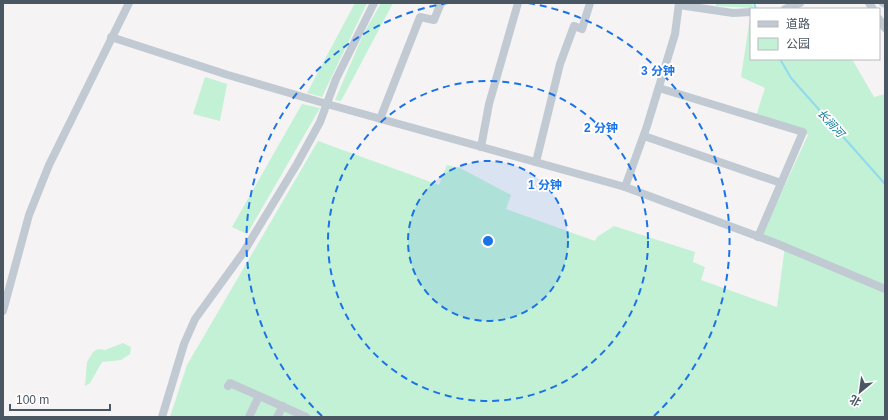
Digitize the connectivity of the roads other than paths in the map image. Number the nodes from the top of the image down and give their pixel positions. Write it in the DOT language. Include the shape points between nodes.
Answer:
graph roads {
  1 [pos="129,3"];
  2 [pos="374,3"];
  3 [pos="441,3"];
  4 [pos="518,3"];
  5 [pos="590,3"];
  6 [pos="800,3"];
  7 [pos="679,4"];
  8 [pos="788,8"];
  9 [pos="750,12"];
  10 [pos="111,37"];
  11 [pos="659,88"];
  12 [pos="327,104"];
  13 [pos="380,119"];
  14 [pos="644,136"];
  15 [pos="481,147"];
  16 [pos="536,162"];
  17 [pos="781,183"];
  18 [pos="625,187"];
  19 [pos="758,237"];
  20 [pos="885,289"];
  21 [pos="3,311"];
  22 [pos="228,386"];
  23 [pos="259,396"];
  24 [pos="283,406"];
  25 [pos="162,417"];
  26 [pos="249,417"];
  27 [pos="277,417"];
  28 [pos="306,417"];
  1 -- 10 [label="street"];
  2 -- 12 [label="street" via="336,79"];
  3 -- 13 [label="street" via="434,20 420,17"];
  4 -- 15 [label="street" via="489,104"];
  5 -- 16 [label="street" via="582,29 574,26 560,64"];
  6 -- 8 [label="street"];
  7 -- 9 [label="street" via="733,13"];
  7 -- 11 [label="street" via="675,34"];
  10 -- 12 [label="street" via="228,76"];
  10 -- 21 [label="street" via="49,165 29,215"];
  11 -- 14 [label="street"];
  11 -- 17 [label="street" via="803,132"];
  12 -- 13 [label="street"];
  12 -- 25 [label="street" via="300,158 243,253 195,320 184,344"];
  13 -- 15 [label="street"];
  14 -- 17 [label="street"];
  14 -- 18 [label="street"];
  15 -- 16 [label="street"];
  16 -- 18 [label="street"];
  17 -- 19 [label="street"];
  18 -- 19 [label="street"];
  19 -- 20 [label="street"];
  22 -- 23 [label="street" via="230,383"];
  23 -- 24 [label="street"];
  23 -- 26 [label="street"];
  24 -- 27 [label="street"];
  24 -- 28 [label="street"];
}
